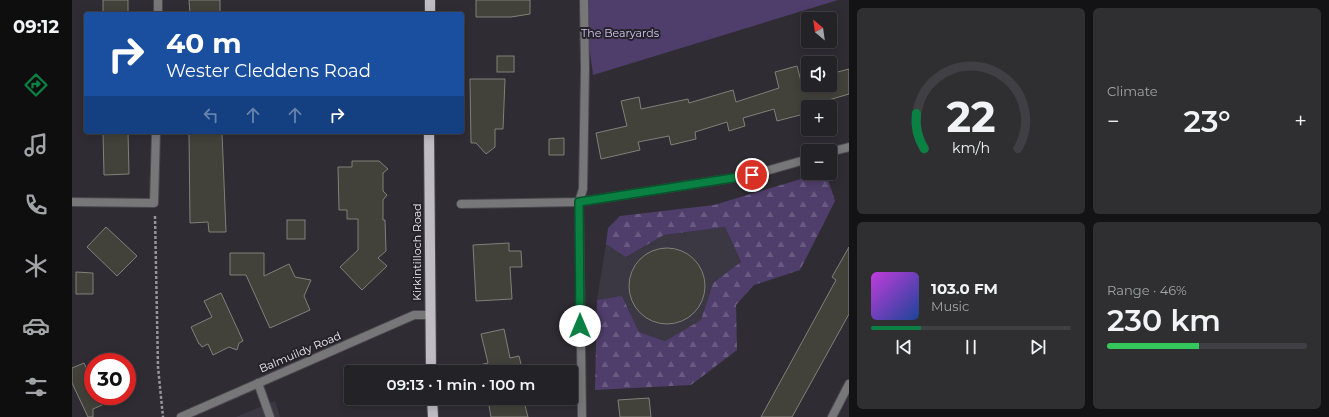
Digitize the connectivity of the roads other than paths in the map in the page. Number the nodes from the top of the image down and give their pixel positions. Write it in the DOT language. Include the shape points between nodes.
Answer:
graph roads {
  1 [pos="158,0"];
  2 [pos="430,0"];
  3 [pos="584,0"];
  4 [pos="158,12"];
  5 [pos="430,12"];
  6 [pos="156,134"];
  7 [pos="429,134"];
  8 [pos="849,147"];
  9 [pos="837,150"];
  10 [pos="801,161"];
  11 [pos="72,202"];
  12 [pos="579,202"];
  13 [pos="461,204"];
  14 [pos="429,315"];
  15 [pos="431,365"];
  16 [pos="258,383"];
  17 [pos="849,384"];
  18 [pos="432,405"];
  19 [pos="181,417"];
  20 [pos="270,417"];
  21 [pos="433,417"];
  22 [pos="582,417"];
  23 [pos="832,417"];
  1 -- 4 [label="street"];
  2 -- 5 [label="main road"];
  3 -- 12 [label="street" via="586,69 583,189"];
  6 -- 11 [label="street" via="154,203"];
  7 -- 14 [label="main road, Kirkintilloch Road"];
  8 -- 9 [label="street"];
  10 -- 12 [label="street" via="752,175"];
  12 -- 13 [label="street"];
  12 -- 22 [label="street"];
  14 -- 15 [label="main road, Kirkintilloch Road"];
  14 -- 16 [label="street, Balmuildy Road" via="414,315"];
  16 -- 19 [label="street, Balmuildy Road"];
  16 -- 20 [label="street"];
  17 -- 23 [label="street"];
  18 -- 21 [label="main road"];
}
